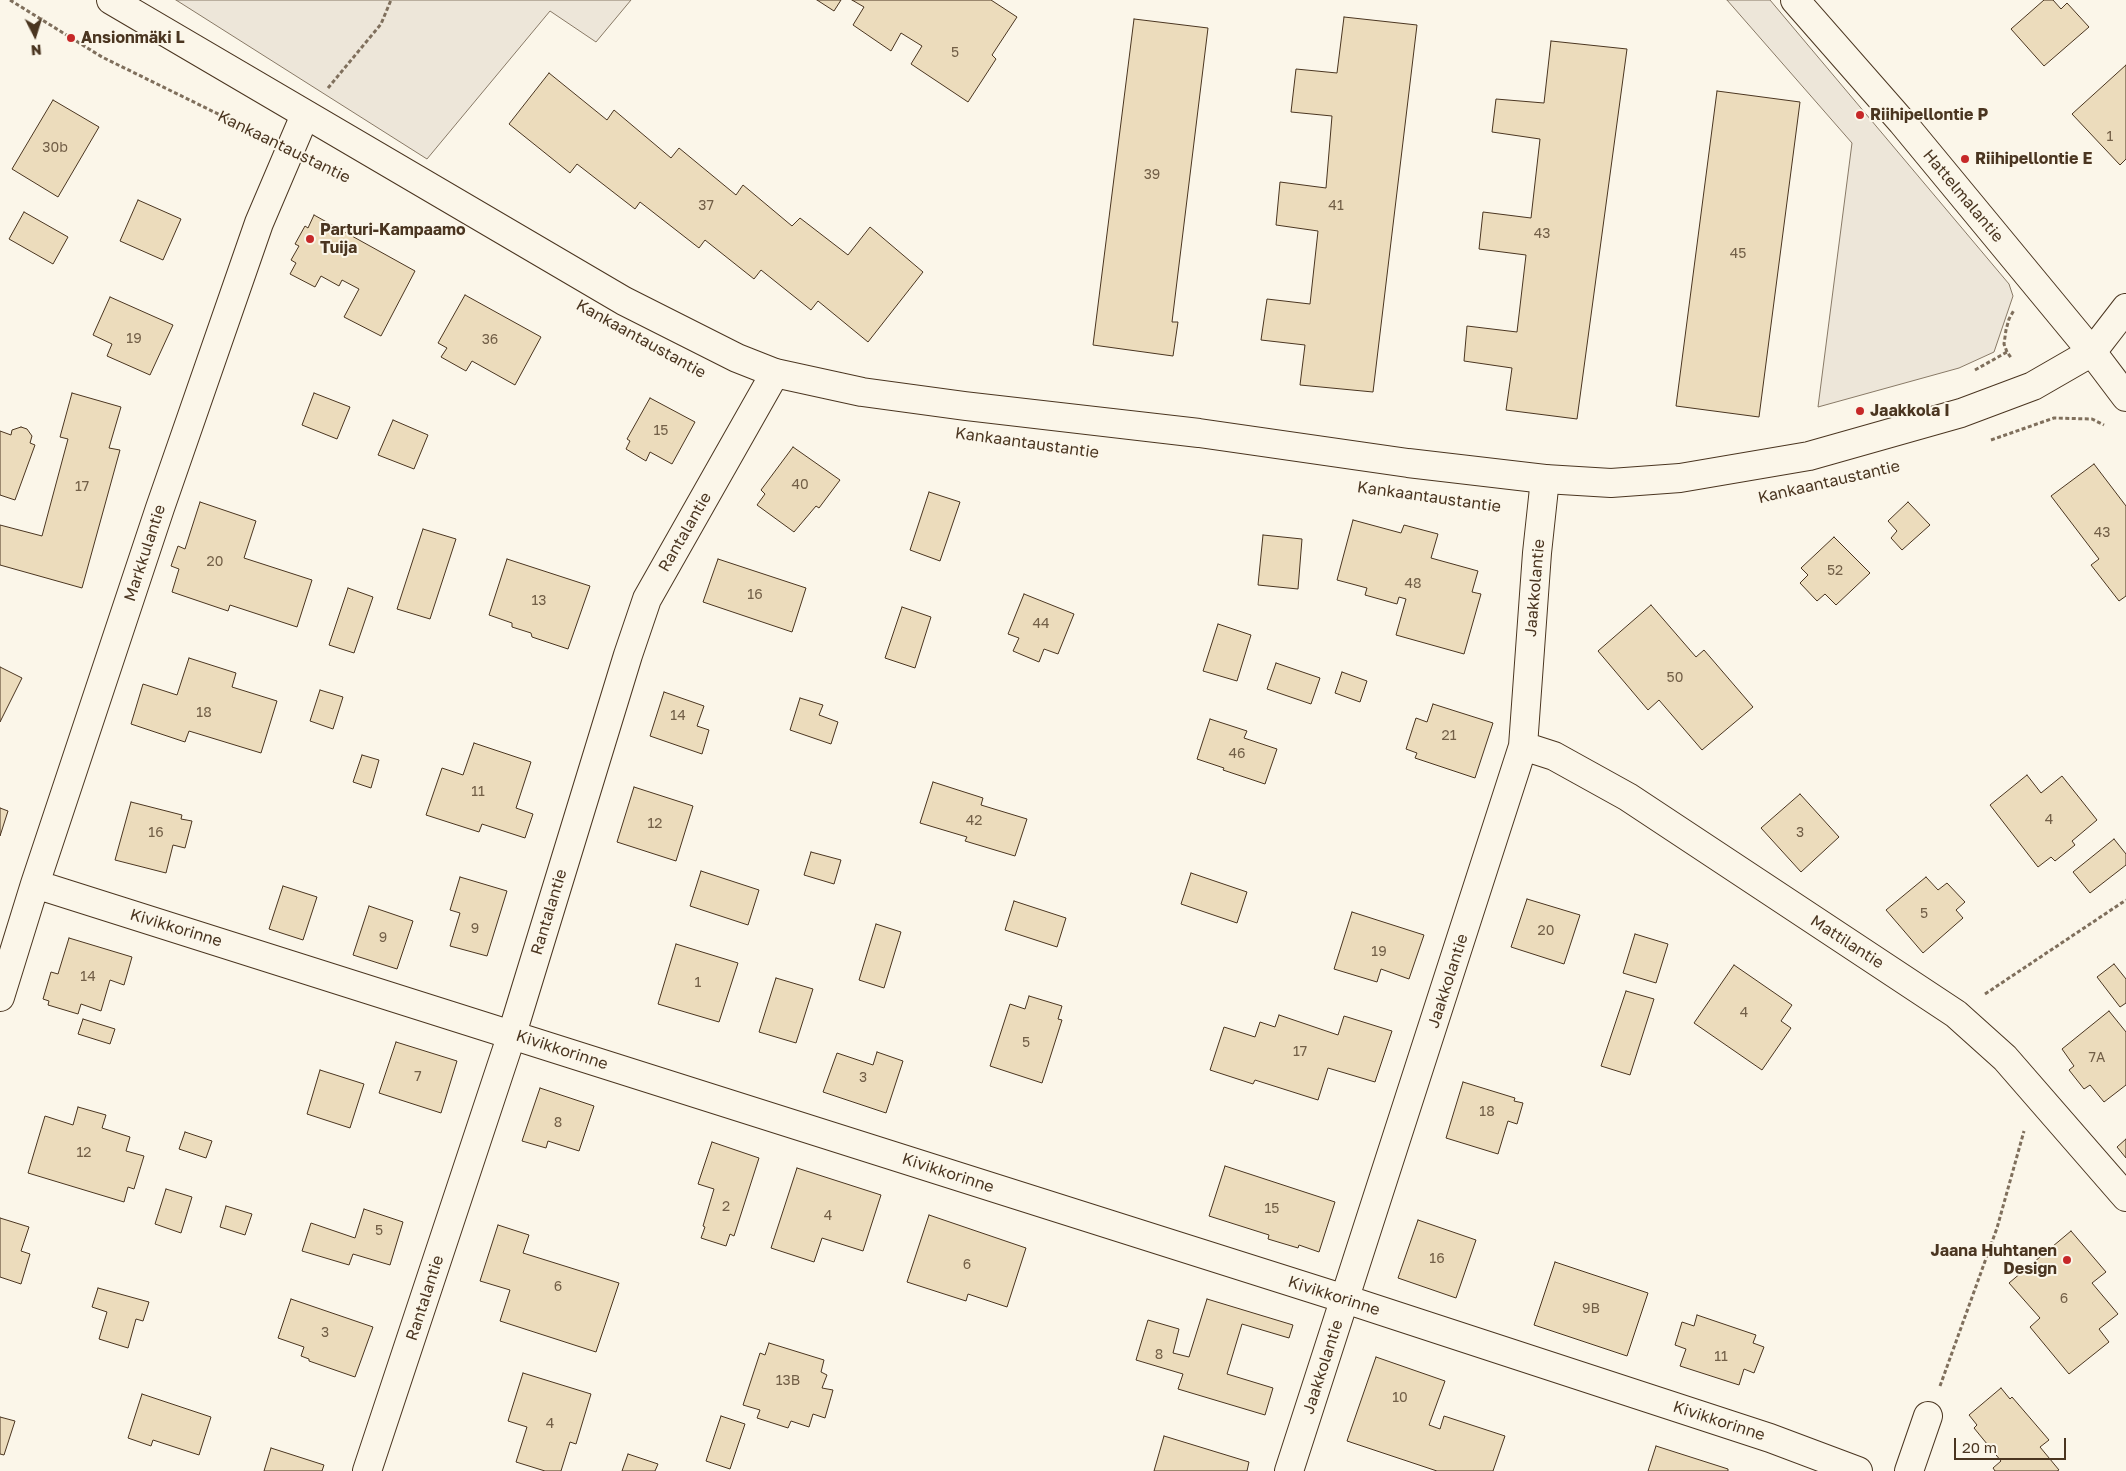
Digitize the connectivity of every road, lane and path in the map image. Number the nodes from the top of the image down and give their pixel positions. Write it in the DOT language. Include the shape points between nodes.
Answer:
graph roads {
  1 [pos="10,0"];
  2 [pos="111,0"];
  3 [pos="391,0"];
  4 [pos="1795,0"];
  5 [pos="305,115"];
  6 [pos="292,150"];
  7 [pos="2126,308"];
  8 [pos="2092,352"];
  9 [pos="775,373"];
  10 [pos="2126,397"];
  11 [pos="2112,429"];
  12 [pos="1984,443"];
  13 [pos="1545,479"];
  14 [pos="1523,746"];
  15 [pos="35,884"];
  16 [pos="2126,900"];
  17 [pos="0,997"];
  18 [pos="1956,1014"];
  19 [pos="512,1034"];
  20 [pos="2021,1144"];
  21 [pos="2126,1196"];
  22 [pos="1345,1299"];
  23 [pos="1928,1416"];
  24 [pos="367,1471"];
  25 [pos="1289,1471"];
  26 [pos="1858,1471"];
  27 [pos="1909,1471"];
  1 -- 6 [label="path, Kankaantaustantie" via="102,57"];
  2 -- 5 [label="street, Kankaantaustantie"];
  3 -- 5 [label="path" via="381,24"];
  4 -- 8 [label="street, Hattelmalantie" via="1902,122"];
  5 -- 6 [label="street, Markkulantie"];
  5 -- 9 [label="street, Kankaantaustantie" via="624,301 737,358"];
  6 -- 15 [label="street, Markkulantie" via="256,232"];
  7 -- 8 [label="street"];
  8 -- 10 [label="street, Hattelmalantie"];
  8 -- 13 [label="street, Kankaantaustantie" via="2033,386 1961,413 1809,456 1680,478 1611,483"];
  9 -- 13 [label="street, Kankaantaustantie" via="862,392 956,405 1199,433"];
  9 -- 19 [label="street, Rantalantie" via="647,599"];
  11 -- 12 [label="path" via="2092,419 2054,418"];
  13 -- 14 [label="street, Jaakkolantie"];
  14 -- 18 [label="street, Mattilantie" via="1554,756 1628,797"];
  14 -- 22 [label="street, Jaakkolantie"];
  15 -- 17 [label="street, Markkulantie"];
  15 -- 19 [label="street, Kivikkorinne"];
  16 -- 18 [label="path"];
  18 -- 21 [label="street, Mattilantie" via="2005,1058"];
  19 -- 22 [label="street, Kivikkorinne"];
  19 -- 24 [label="street, Rantalantie"];
  20 -- 23 [label="path" via="1994,1236"];
  22 -- 25 [label="street, Jaakkolantie"];
  22 -- 26 [label="street, Kivikkorinne" via="1770,1438"];
  23 -- 27 [label="street"];
}
